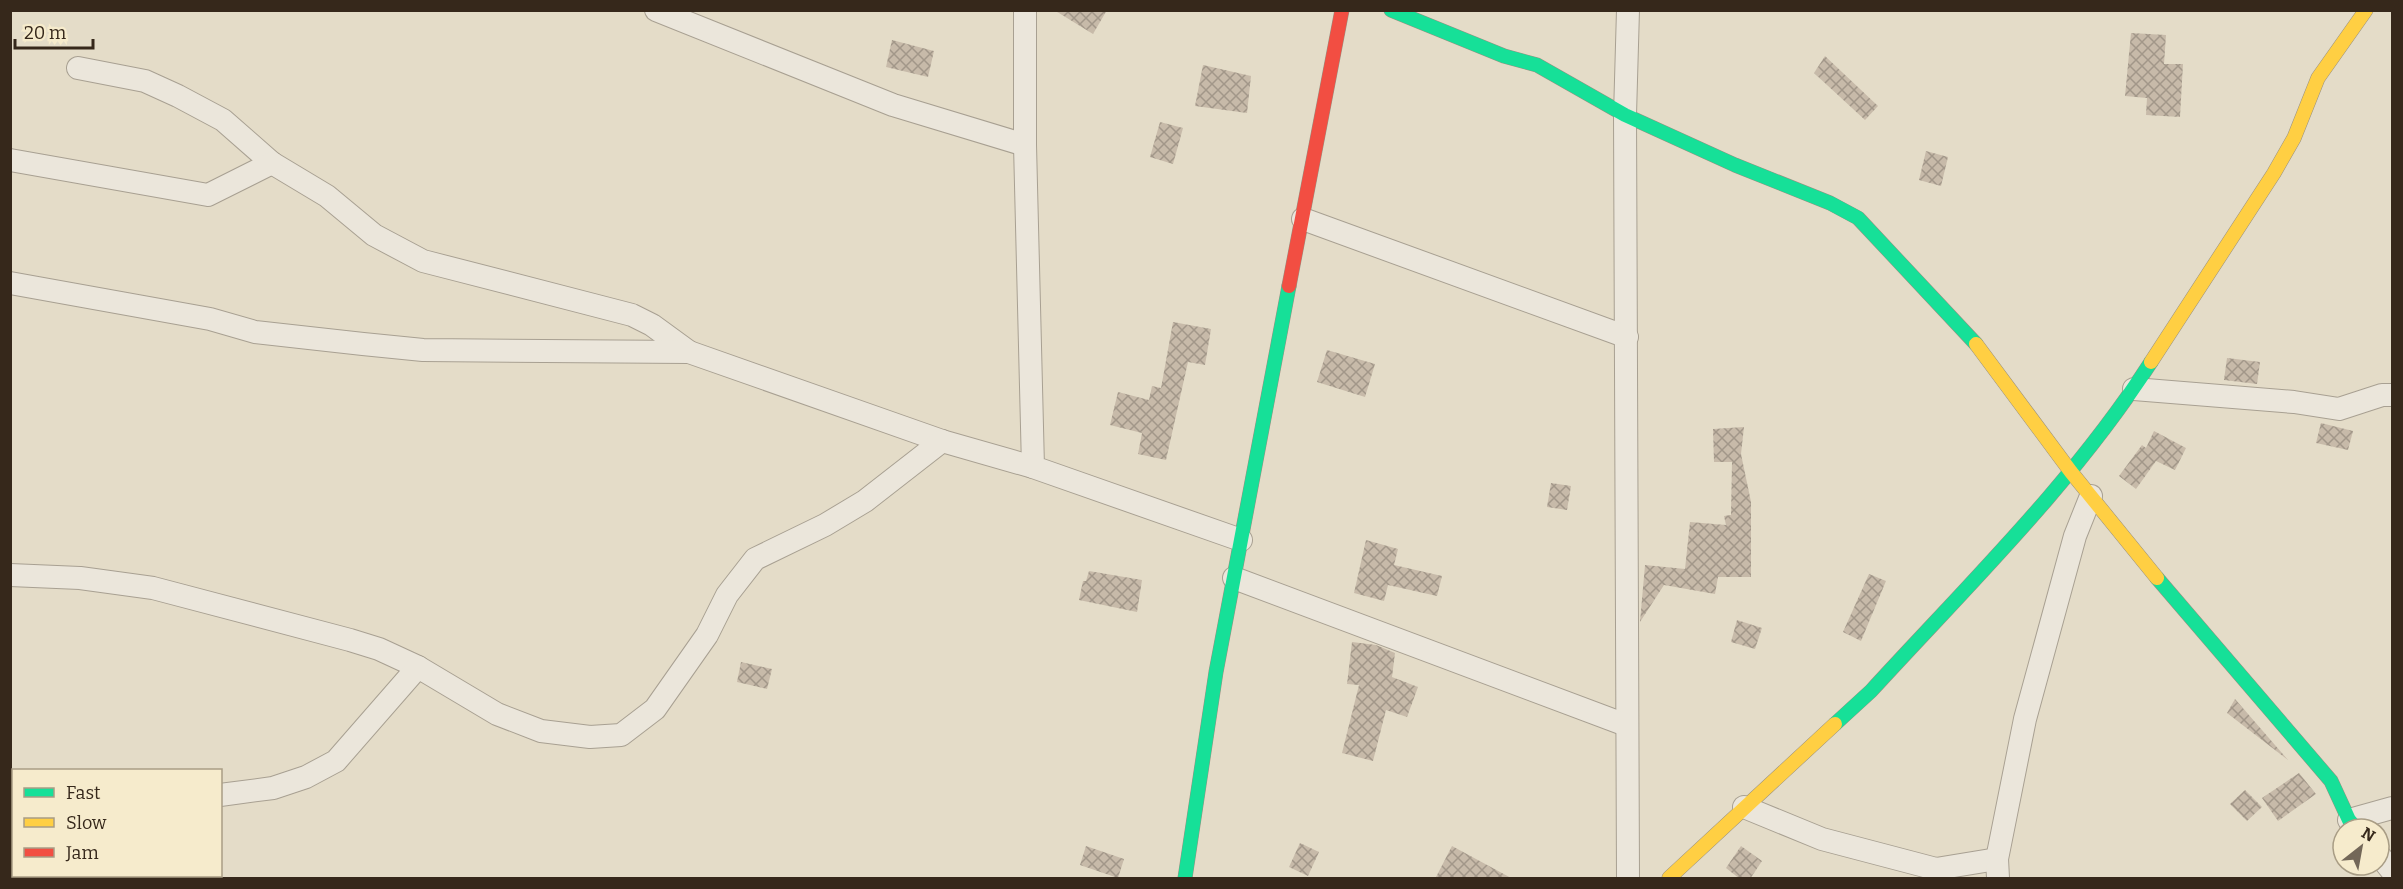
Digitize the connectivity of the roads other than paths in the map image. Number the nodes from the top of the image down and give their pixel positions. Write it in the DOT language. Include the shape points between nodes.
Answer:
graph roads {
  1 [pos="656,10"];
  2 [pos="1025,10"];
  3 [pos="1342,10"];
  4 [pos="1391,10"];
  5 [pos="1628,10"];
  6 [pos="2366,10"];
  7 [pos="78,68"];
  8 [pos="1625,115"];
  9 [pos="1025,145"];
  10 [pos="10,160"];
  11 [pos="272,163"];
  12 [pos="1303,219"];
  13 [pos="10,283"];
  14 [pos="1627,337"];
  15 [pos="689,352"];
  16 [pos="2134,389"];
  17 [pos="2392,395"];
  18 [pos="942,441"];
  19 [pos="1033,467"];
  20 [pos="2071,472"];
  21 [pos="2091,496"];
  22 [pos="1241,540"];
  23 [pos="10,575"];
  24 [pos="1234,578"];
  25 [pos="418,667"];
  26 [pos="1626,725"];
  27 [pos="222,795"];
  28 [pos="1744,807"];
  29 [pos="2392,808"];
  30 [pos="2349,817"];
  31 [pos="2370,817"];
  32 [pos="1997,869"];
  33 [pos="1185,879"];
  34 [pos="1628,879"];
  35 [pos="1669,879"];
  1 -- 9 [label="street" via="893,105"];
  2 -- 9 [label="street"];
  3 -- 12 [label="street"];
  4 -- 8 [label="street" via="1504,56 1537,65"];
  5 -- 8 [label="street"];
  6 -- 16 [label="street" via="2318,78 2294,138 2274,173"];
  7 -- 11 [label="street" via="145,81 178,96 223,120"];
  8 -- 14 [label="street"];
  8 -- 20 [label="street" via="1858,218 1971,338"];
  9 -- 19 [label="street"];
  10 -- 11 [label="street" via="208,195"];
  11 -- 15 [label="street" via="327,196 374,235 423,261 632,315"];
  12 -- 14 [label="street"];
  12 -- 22 [label="street"];
  13 -- 15 [label="street" via="210,319 255,332 383,346 423,350"];
  14 -- 26 [label="street"];
  15 -- 18 [label="street"];
  16 -- 17 [label="street" via="2339,409"];
  16 -- 20 [label="street"];
  18 -- 19 [label="street"];
  18 -- 25 [label="street" via="865,501 755,559 727,595 707,635 655,709 621,735 590,737 541,731 497,714"];
  19 -- 22 [label="street"];
  20 -- 21 [label="street"];
  20 -- 28 [label="street" via="1871,692"];
  21 -- 30 [label="street" via="2198,628 2331,781"];
  21 -- 32 [label="street" via="2075,536 2025,719"];
  22 -- 24 [label="street"];
  23 -- 25 [label="street" via="80,578 153,588 350,640"];
  24 -- 26 [label="street"];
  24 -- 33 [label="street"];
  25 -- 27 [label="street" via="336,761 273,788"];
  26 -- 34 [label="street"];
  28 -- 32 [label="street" via="1822,839 1936,869"];
  28 -- 35 [label="street"];
  29 -- 31 [label="street"];
}
